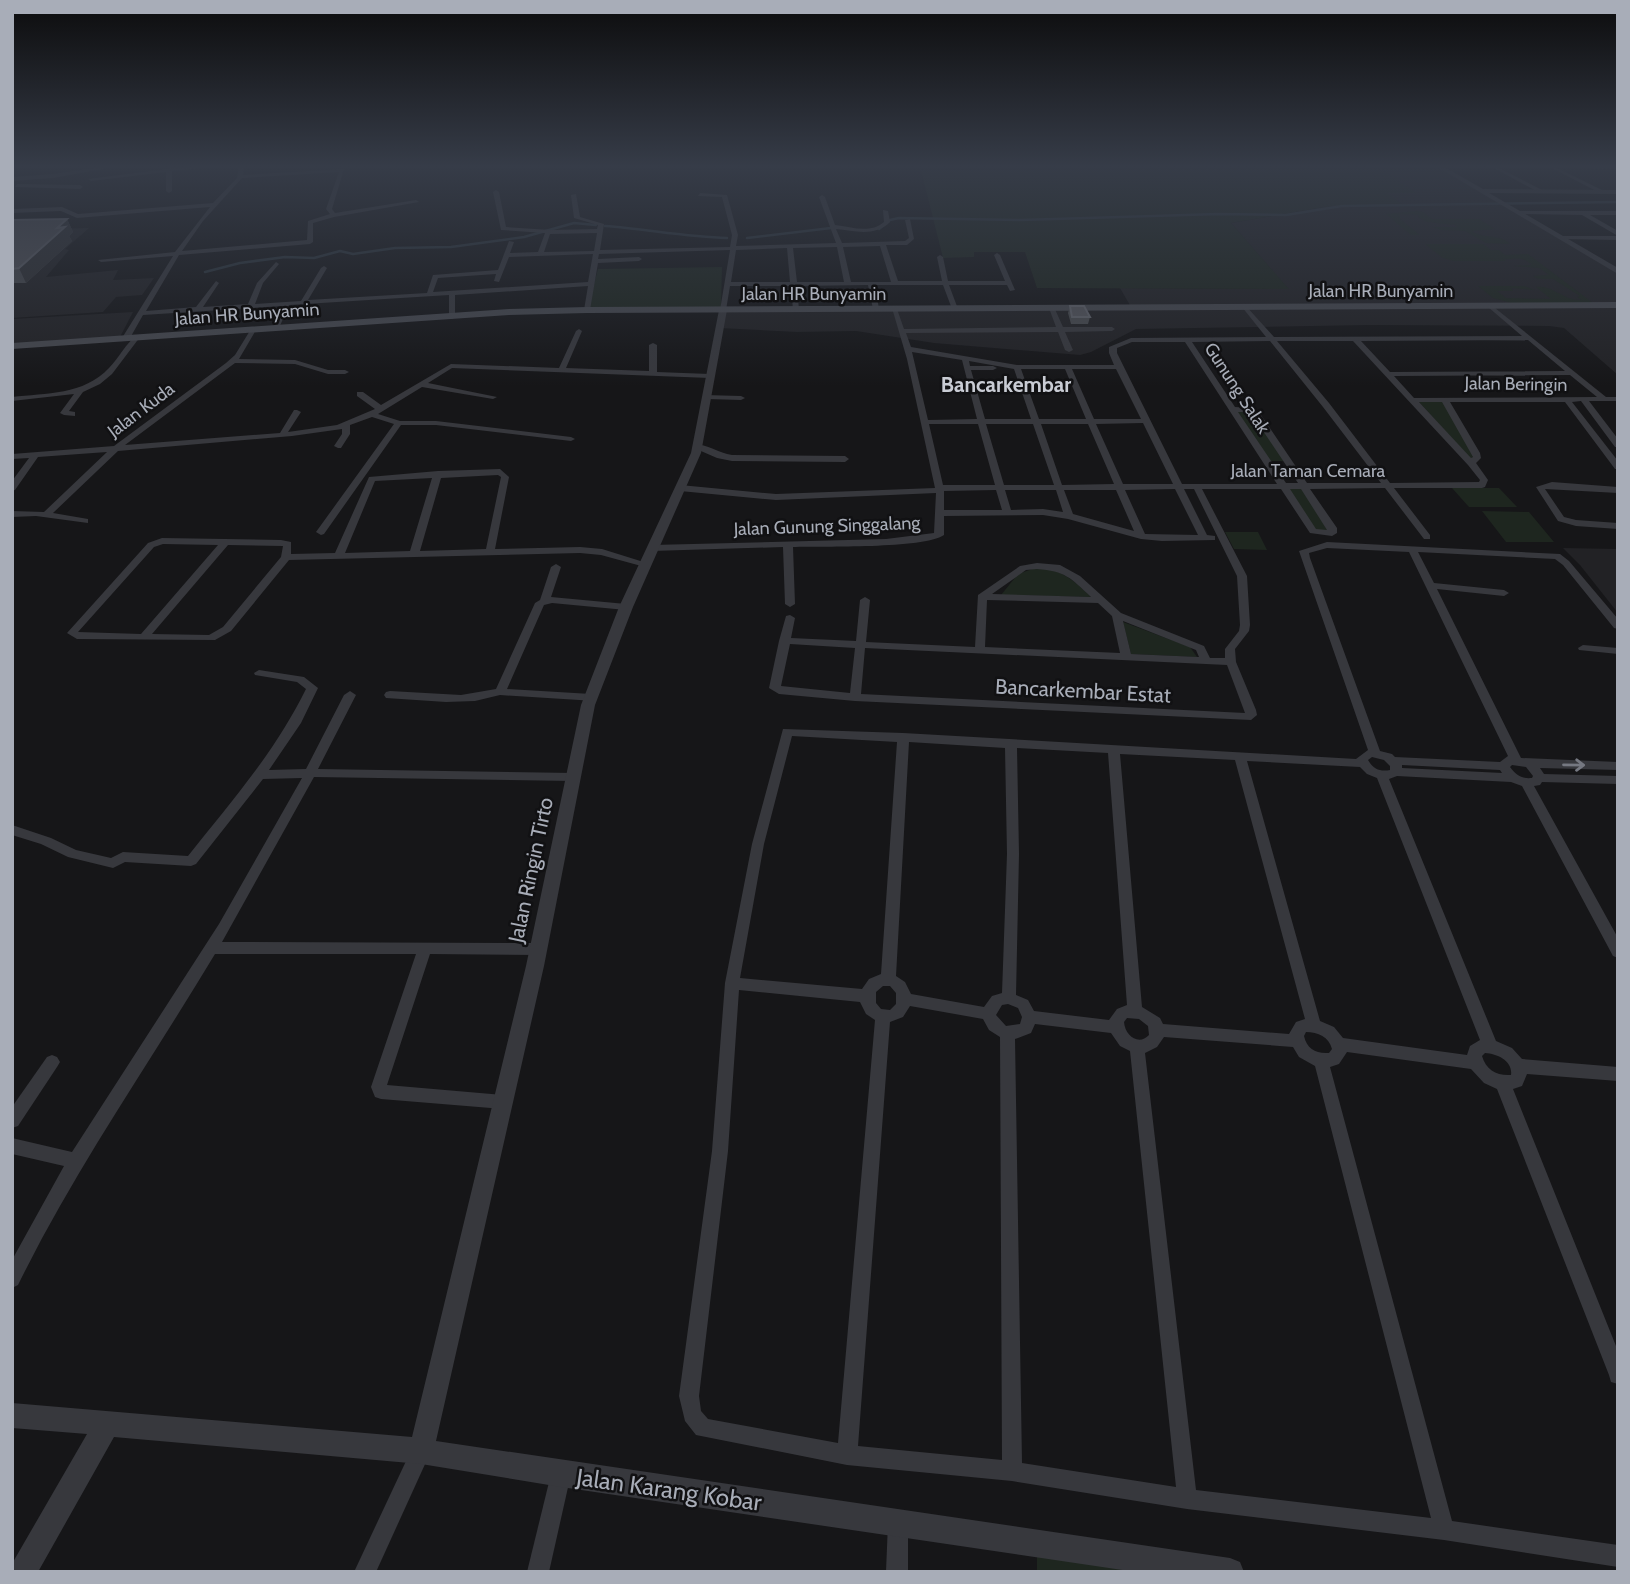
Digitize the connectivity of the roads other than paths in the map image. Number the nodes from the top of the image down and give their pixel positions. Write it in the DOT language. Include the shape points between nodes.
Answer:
graph roads {
  1 [pos="189,239"];
  2 [pos="310,239"];
  3 [pos="545,239"];
  4 [pos="597,239"];
  5 [pos="735,239"];
  6 [pos="837,239"];
  7 [pos="911,239"];
  8 [pos="1564,239"];
  9 [pos="511,242"];
  10 [pos="882,243"];
  11 [pos="839,244"];
  12 [pos="790,246"];
  13 [pos="734,247"];
  14 [pos="595,252"];
  15 [pos="540,254"];
  16 [pos="176,255"];
  17 [pos="506,255"];
  18 [pos="997,255"];
  19 [pos="940,257"];
  20 [pos="639,259"];
  21 [pos="101,260"];
  22 [pos="594,261"];
  23 [pos="276,264"];
  24 [pos="324,268"];
  25 [pos="499,272"];
  26 [pos="1618,272"];
  27 [pos="1007,282"];
  28 [pos="216,283"];
  29 [pos="871,283"];
  30 [pos="895,283"];
  31 [pos="945,283"];
  32 [pos="591,284"];
  33 [pos="727,284"];
  34 [pos="794,284"];
  35 [pos="848,284"];
  36 [pos="1012,290"];
  37 [pos="494,291"];
  38 [pos="452,293"];
  39 [pos="429,295"];
  40 [pos="303,303"];
  41 [pos="286,304"];
  42 [pos="1618,305"];
  43 [pos="251,306"];
  44 [pos="1490,306"];
  45 [pos="1245,307"];
  46 [pos="1052,308"];
  47 [pos="198,309"];
  48 [pos="876,309"];
  49 [pos="894,309"];
  50 [pos="955,309"];
  51 [pos="587,310"];
  52 [pos="723,310"];
  53 [pos="796,310"];
  54 [pos="141,313"];
  55 [pos="452,317"];
  56 [pos="276,328"];
  57 [pos="1112,329"];
  58 [pos="253,330"];
  59 [pos="1061,330"];
  60 [pos="579,331"];
  61 [pos="901,331"];
  62 [pos="132,338"];
  63 [pos="1528,338"];
  64 [pos="1272,340"];
  65 [pos="1356,340"];
  66 [pos="1188,341"];
  67 [pos="653,345"];
  68 [pos="12,346"];
  69 [pos="908,349"];
  70 [pos="1069,349"];
  71 [pos="961,357"];
  72 [pos="911,359"];
  73 [pos="233,361"];
  74 [pos="1017,367"];
  75 [pos="1119,367"];
  76 [pos="968,368"];
  77 [pos="1068,368"];
  78 [pos="562,370"];
  79 [pos="345,372"];
  80 [pos="653,373"];
  81 [pos="1573,373"];
  82 [pos="1389,374"];
  83 [pos="710,376"];
  84 [pos="420,384"];
  85 [pos="79,391"];
  86 [pos="360,394"];
  87 [pos="493,397"];
  88 [pos="707,397"];
  89 [pos="741,398"];
  90 [pos="12,399"];
  91 [pos="1444,399"];
  92 [pos="1618,399"];
  93 [pos="1413,400"];
  94 [pos="1584,400"];
  95 [pos="1604,400"];
  96 [pos="1567,401"];
  97 [pos="381,409"];
  98 [pos="1233,409"];
  99 [pos="298,412"];
  100 [pos="72,414"];
  101 [pos="372,414"];
  102 [pos="1091,421"];
  103 [pos="1147,421"];
  104 [pos="1584,421"];
  105 [pos="924,422"];
  106 [pos="982,422"];
  107 [pos="1036,422"];
  108 [pos="1601,422"];
  109 [pos="400,423"];
  110 [pos="346,424"];
  111 [pos="283,434"];
  112 [pos="571,439"];
  113 [pos="1618,445"];
  114 [pos="338,446"];
  115 [pos="697,446"];
  116 [pos="115,449"];
  117 [pos="35,455"];
  118 [pos="1614,456"];
  119 [pos="12,457"];
  120 [pos="845,459"];
  121 [pos="1471,463"];
  122 [pos="1618,467"];
  123 [pos="438,474"];
  124 [pos="1283,486"];
  125 [pos="1387,486"];
  126 [pos="1000,487"];
  127 [pos="1059,487"];
  128 [pos="1119,487"];
  129 [pos="1181,487"];
  130 [pos="1197,487"];
  131 [pos="1302,487"];
  132 [pos="12,488"];
  133 [pos="680,488"];
  134 [pos="939,489"];
  135 [pos="1618,490"];
  136 [pos="939,513"];
  137 [pos="1007,513"];
  138 [pos="12,514"];
  139 [pos="46,515"];
  140 [pos="1069,516"];
  141 [pos="85,521"];
  142 [pos="1618,526"];
  143 [pos="321,532"];
  144 [pos="1141,536"];
  145 [pos="1427,537"];
  146 [pos="1204,538"];
  147 [pos="1225,538"];
  148 [pos="225,542"];
  149 [pos="788,546"];
  150 [pos="1412,548"];
  151 [pos="490,553"];
  152 [pos="414,555"];
  153 [pos="648,556"];
  154 [pos="286,557"];
  155 [pos="338,557"];
  156 [pos="556,567"];
  157 [pos="1432,586"];
  158 [pos="1504,593"];
  159 [pos="982,597"];
  160 [pos="545,600"];
  161 [pos="865,600"];
  162 [pos="1100,600"];
  163 [pos="790,604"];
  164 [pos="626,607"];
  165 [pos="1117,615"];
  166 [pos="790,618"];
  167 [pos="1618,626"];
  168 [pos="144,637"];
  169 [pos="784,641"];
  170 [pos="862,644"];
  171 [pos="1583,648"];
  172 [pos="980,649"];
  173 [pos="1618,651"];
  174 [pos="1126,657"];
  175 [pos="1206,661"];
  176 [pos="1231,662"];
  177 [pos="259,673"];
  178 [pos="502,691"];
  179 [pos="350,695"];
  180 [pos="390,695"];
  181 [pos="855,697"];
  182 [pos="591,698"];
  183 [pos="903,737"];
  184 [pos="1011,745"];
  185 [pos="1114,750"];
  186 [pos="1375,753"];
  187 [pos="1240,758"];
  188 [pos="1516,760"];
  189 [pos="1362,763"];
  190 [pos="1530,764"];
  191 [pos="1503,766"];
  192 [pos="1618,766"];
  193 [pos="1390,769"];
  194 [pos="311,773"];
  195 [pos="260,775"];
  196 [pos="573,778"];
  197 [pos="1512,778"];
  198 [pos="1532,780"];
  199 [pos="1618,780"];
  200 [pos="12,830"];
  201 [pos="211,948"];
  202 [pos="425,949"];
  203 [pos="538,949"];
  204 [pos="1618,952"];
  205 [pos="888,981"];
  206 [pos="732,983"];
  207 [pos="866,996"];
  208 [pos="1009,998"];
  209 [pos="907,999"];
  210 [pos="1135,1011"];
  211 [pos="988,1014"];
  212 [pos="883,1015"];
  213 [pos="1029,1017"];
  214 [pos="1314,1025"];
  215 [pos="1115,1027"];
  216 [pos="1158,1030"];
  217 [pos="1007,1033"];
  218 [pos="1296,1041"];
  219 [pos="1339,1044"];
  220 [pos="1490,1046"];
  221 [pos="1137,1047"];
  222 [pos="1321,1061"];
  223 [pos="52,1062"];
  224 [pos="1475,1063"];
  225 [pos="1519,1066"];
  226 [pos="1618,1074"];
  227 [pos="1503,1083"];
  228 [pos="503,1102"];
  229 [pos="12,1121"];
  230 [pos="12,1146"];
  231 [pos="75,1161"];
  232 [pos="12,1279"];
  233 [pos="1618,1375"];
  234 [pos="12,1415"];
  235 [pos="107,1424"];
  236 [pos="421,1451"];
  237 [pos="847,1455"];
  238 [pos="1012,1471"];
  239 [pos="561,1474"];
  240 [pos="1187,1499"];
  241 [pos="898,1523"];
  242 [pos="1444,1530"];
  243 [pos="1618,1556"];
  244 [pos="23,1572"];
  245 [pos="365,1572"];
  246 [pos="538,1572"];
  247 [pos="897,1572"];
  248 [pos="1230,1572"];
  1 -- 16 [label="street"];
  2 -- 16 [label="street"];
  3 -- 15 [label="street"];
  4 -- 14 [label="street"];
  5 -- 13 [label="street"];
  6 -- 11 [label="street"];
  7 -- 10 [label="street"];
  8 -- 26 [label="street"];
  9 -- 17 [label="street"];
  10 -- 11 [label="street"];
  10 -- 30 [label="street"];
  11 -- 12 [label="street"];
  11 -- 35 [label="street"];
  12 -- 13 [label="street"];
  12 -- 34 [label="street"];
  13 -- 14 [label="street"];
  13 -- 33 [label="street"];
  14 -- 15 [label="street"];
  14 -- 22 [label="street"];
  15 -- 17 [label="street"];
  16 -- 21 [label="street"];
  16 -- 54 [label="street"];
  17 -- 25 [label="street"];
  18 -- 27 [label="street"];
  19 -- 31 [label="street"];
  20 -- 22 [label="street"];
  22 -- 32 [label="street"];
  23 -- 43 [label="street" via="260,283"];
  24 -- 40 [label="street"];
  25 -- 37 [label="street"];
  25 -- 39 [label="street" via="435,276"];
  27 -- 31 [label="street"];
  27 -- 36 [label="street"];
  28 -- 47 [label="street"];
  29 -- 30 [label="street"];
  29 -- 35 [label="street"];
  29 -- 48 [label="street"];
  30 -- 31 [label="street"];
  31 -- 50 [label="street"];
  32 -- 37 [label="street"];
  32 -- 51 [label="street"];
  33 -- 34 [label="street"];
  33 -- 52 [label="street"];
  34 -- 35 [label="street"];
  34 -- 53 [label="street"];
  37 -- 38 [label="street"];
  38 -- 39 [label="street"];
  38 -- 55 [label="street"];
  39 -- 40 [label="street"];
  40 -- 41 [label="street"];
  41 -- 43 [label="street"];
  41 -- 56 [label="street"];
  42 -- 44 [label="main road, Jalan HR Bunyamin"];
  43 -- 47 [label="street"];
  44 -- 45 [label="main road, Jalan HR Bunyamin"];
  44 -- 63 [label="street"];
  45 -- 46 [label="main road, Jalan HR Bunyamin"];
  45 -- 64 [label="street"];
  46 -- 50 [label="main road, Jalan HR Bunyamin"];
  46 -- 59 [label="street"];
  47 -- 54 [label="street"];
  48 -- 49 [label="main road, Jalan HR Bunyamin"];
  48 -- 53 [label="main road, Jalan HR Bunyamin"];
  49 -- 50 [label="main road, Jalan HR Bunyamin"];
  49 -- 61 [label="street, Jalan Gunung Singgalang"];
  51 -- 52 [label="main road, Jalan HR Bunyamin"];
  51 -- 55 [label="main road, Jalan HR Bunyamin"];
  52 -- 53 [label="main road, Jalan HR Bunyamin"];
  52 -- 83 [label="street, Jalan Ringin Tirto"];
  54 -- 62 [label="street"];
  55 -- 56 [label="main road, Jalan HR Bunyamin"];
  56 -- 58 [label="main road, Jalan HR Bunyamin"];
  57 -- 59 [label="street"];
  58 -- 62 [label="main road, Jalan HR Bunyamin"];
  58 -- 73 [label="street, Jalan Kuda"];
  59 -- 61 [label="street"];
  59 -- 70 [label="street"];
  60 -- 78 [label="street"];
  61 -- 69 [label="street, Jalan Gunung Singgalang"];
  62 -- 68 [label="main road, Jalan HR Bunyamin"];
  62 -- 85 [label="street" via="114,370"];
  63 -- 65 [label="street"];
  63 -- 81 [label="street"];
  64 -- 65 [label="street"];
  64 -- 66 [label="street"];
  64 -- 125 [label="street"];
  65 -- 82 [label="street"];
  66 -- 75 [label="street" via="1122,341 1112,350"];
  66 -- 98 [label="street, Gunung Salak"];
  67 -- 80 [label="street"];
  69 -- 71 [label="street"];
  69 -- 72 [label="street, Jalan Gunung Singgalang"];
  71 -- 72 [label="street"];
  71 -- 74 [label="street"];
  71 -- 76 [label="street"];
  72 -- 105 [label="street, Jalan Gunung Singgalang"];
  73 -- 79 [label="street" via="295,362"];
  73 -- 116 [label="street, Jalan Kuda"];
  74 -- 76 [label="street"];
  74 -- 77 [label="street"];
  74 -- 107 [label="street"];
  75 -- 77 [label="street"];
  75 -- 103 [label="street"];
  76 -- 106 [label="street"];
  77 -- 102 [label="street"];
  78 -- 80 [label="street"];
  78 -- 84 [label="street" via="451,366"];
  80 -- 83 [label="street"];
  81 -- 82 [label="street"];
  81 -- 95 [label="street"];
  82 -- 93 [label="street"];
  83 -- 88 [label="street, Jalan Ringin Tirto"];
  84 -- 87 [label="street"];
  84 -- 97 [label="street"];
  85 -- 90 [label="street"];
  85 -- 100 [label="street" via="64,413"];
  86 -- 97 [label="street"];
  88 -- 89 [label="street"];
  88 -- 115 [label="street, Jalan Ringin Tirto"];
  91 -- 93 [label="street, Jalan Beringin"];
  91 -- 96 [label="street, Jalan Beringin"];
  91 -- 121 [label="street" via="1476,453"];
  92 -- 95 [label="street, Jalan Beringin"];
  93 -- 121 [label="street"];
  94 -- 95 [label="street, Jalan Beringin"];
  94 -- 96 [label="street, Jalan Beringin"];
  94 -- 108 [label="street"];
  96 -- 104 [label="street"];
  97 -- 101 [label="street"];
  98 -- 124 [label="street, Gunung Salak"];
  98 -- 131 [label="street" via="1253,411"];
  99 -- 111 [label="street"];
  101 -- 109 [label="street"];
  101 -- 110 [label="street"];
  102 -- 103 [label="street"];
  102 -- 107 [label="street"];
  102 -- 128 [label="street"];
  103 -- 129 [label="street"];
  104 -- 108 [label="street"];
  104 -- 118 [label="street"];
  105 -- 106 [label="street"];
  105 -- 134 [label="street, Jalan Gunung Singgalang"];
  106 -- 107 [label="street"];
  106 -- 126 [label="street"];
  107 -- 127 [label="street"];
  108 -- 113 [label="street"];
  109 -- 112 [label="street"];
  109 -- 143 [label="street"];
  110 -- 111 [label="street"];
  110 -- 114 [label="street"];
  111 -- 116 [label="street"];
  115 -- 120 [label="street" via="732,458"];
  115 -- 133 [label="street, Jalan Ringin Tirto"];
  116 -- 117 [label="street"];
  116 -- 139 [label="street, Jalan Kuda"];
  117 -- 119 [label="street"];
  117 -- 132 [label="street"];
  118 -- 122 [label="street"];
  121 -- 125 [label="street, Jalan Taman Cemara" via="1484,480 1482,485"];
  123 -- 151 [label="street" via="504,473"];
  123 -- 152 [label="street"];
  123 -- 155 [label="street" via="372,480"];
  124 -- 130 [label="street, Jalan Taman Cemara"];
  124 -- 131 [label="street, Jalan Taman Cemara"];
  124 -- 131 [label="street, Gunung Salak" via="1313,531 1332,533"];
  125 -- 131 [label="street, Jalan Taman Cemara"];
  125 -- 145 [label="street"];
  126 -- 127 [label="street, Jalan Taman Cemara"];
  126 -- 134 [label="street, Jalan Taman Cemara"];
  126 -- 137 [label="street"];
  127 -- 128 [label="street, Jalan Taman Cemara"];
  127 -- 140 [label="street"];
  128 -- 129 [label="street, Jalan Taman Cemara"];
  128 -- 144 [label="street"];
  129 -- 130 [label="street, Jalan Taman Cemara"];
  129 -- 146 [label="street"];
  130 -- 147 [label="street"];
  133 -- 134 [label="street, Jalan Taman Cemara" via="774,496"];
  133 -- 153 [label="street, Jalan Ringin Tirto"];
  134 -- 136 [label="street, Jalan Gunung Singgalang"];
  135 -- 142 [label="street" via="1540,487 1561,519"];
  136 -- 137 [label="street"];
  136 -- 149 [label="street, Jalan Gunung Singgalang" via="940,533 935,537"];
  137 -- 140 [label="street"];
  138 -- 139 [label="street"];
  139 -- 141 [label="street"];
  140 -- 144 [label="street"];
  144 -- 146 [label="street"];
  146 -- 147 [label="street"];
  147 -- 176 [label="street" via="1242,576 1246,617 1244,631 1230,649"];
  148 -- 154 [label="street" via="288,544"];
  148 -- 168 [label="street"];
  148 -- 168 [label="street" via="155,542 72,633"];
  149 -- 153 [label="street, Jalan Gunung Singgalang" via="703,545"];
  149 -- 163 [label="street"];
  150 -- 157 [label="street"];
  150 -- 167 [label="street" via="1557,556"];
  150 -- 186 [label="street" via="1327,545 1304,551"];
  151 -- 152 [label="street, Jalan Gunung Singgalang"];
  151 -- 153 [label="street, Jalan Gunung Singgalang" via="592,551"];
  152 -- 155 [label="street, Jalan Gunung Singgalang"];
  153 -- 164 [label="street, Jalan Ringin Tirto"];
  154 -- 155 [label="street, Jalan Gunung Singgalang"];
  154 -- 168 [label="street" via="218,635 201,640"];
  156 -- 160 [label="street"];
  157 -- 158 [label="street"];
  157 -- 188 [label="street"];
  159 -- 162 [label="street"];
  159 -- 162 [label="street" via="1016,571 1037,566 1069,572"];
  159 -- 172 [label="street, Bancarkembar Estat"];
  160 -- 164 [label="street"];
  160 -- 178 [label="street" via="537,606"];
  161 -- 170 [label="street"];
  162 -- 165 [label="street"];
  164 -- 182 [label="street, Jalan Ringin Tirto"];
  165 -- 174 [label="street, Bancarkembar Estat"];
  165 -- 175 [label="street" via="1187,641 1199,648"];
  166 -- 169 [label="street, Bancarkembar Estat"];
  169 -- 170 [label="street, Bancarkembar Estat"];
  169 -- 181 [label="street, Bancarkembar Estat" via="776,689"];
  170 -- 172 [label="street, Bancarkembar Estat"];
  170 -- 181 [label="street"];
  171 -- 173 [label="street"];
  172 -- 174 [label="street, Bancarkembar Estat"];
  174 -- 175 [label="street, Bancarkembar Estat"];
  175 -- 176 [label="street, Bancarkembar Estat"];
  176 -- 181 [label="street, Bancarkembar Estat" via="1250,710 1247,718"];
  177 -- 195 [label="street" via="300,679 312,688"];
  178 -- 180 [label="street" via="451,699"];
  178 -- 182 [label="street"];
  179 -- 194 [label="street"];
  182 -- 196 [label="street, Jalan Ringin Tirto"];
  183 -- 184 [label="street"];
  183 -- 205 [label="street"];
  183 -- 206 [label="street" via="786,734 758,844"];
  184 -- 185 [label="street"];
  184 -- 208 [label="street"];
  185 -- 187 [label="street"];
  185 -- 210 [label="street"];
  186 -- 189 [label="street" via="1363,756"];
  186 -- 193 [label="street"];
  187 -- 189 [label="street"];
  187 -- 214 [label="street"];
  188 -- 190 [label="street"];
  188 -- 191 [label="street"];
  189 -- 193 [label="street" via="1369,771"];
  190 -- 192 [label="street, one-way"];
  190 -- 198 [label="street" via="1538,772"];
  191 -- 193 [label="street"];
  191 -- 197 [label="street"];
  193 -- 197 [label="street"];
  193 -- 220 [label="street"];
  194 -- 195 [label="street"];
  194 -- 196 [label="street"];
  194 -- 201 [label="street"];
  195 -- 200 [label="street" via="191,861 123,857 113,863 73,854"];
  196 -- 203 [label="street, Jalan Ringin Tirto"];
  197 -- 198 [label="street"];
  198 -- 199 [label="street"];
  198 -- 204 [label="street"];
  201 -- 202 [label="street"];
  201 -- 231 [label="street"];
  202 -- 203 [label="street"];
  202 -- 228 [label="street" via="379,1087 382,1092"];
  203 -- 228 [label="street, Jalan Ringin Tirto"];
  205 -- 207 [label="street" via="875,983"];
  205 -- 209 [label="street" via="902,987"];
  206 -- 207 [label="street"];
  206 -- 237 [label="street" via="720,1151 689,1396 691,1412 704,1428"];
  207 -- 212 [label="street" via="870,1007"];
  208 -- 211 [label="street" via="996,1000"];
  208 -- 213 [label="street" via="1023,1004"];
  209 -- 211 [label="street"];
  209 -- 212 [label="street" via="897,1013"];
  210 -- 215 [label="street" via="1122,1013"];
  210 -- 216 [label="street" via="1150,1017"];
  211 -- 217 [label="street" via="994,1026"];
  212 -- 237 [label="street"];
  213 -- 215 [label="street"];
  213 -- 217 [label="street" via="1026,1028"];
  214 -- 218 [label="street" via="1301,1027"];
  214 -- 219 [label="street" via="1329,1031"];
  215 -- 221 [label="street" via="1122,1040"];
  216 -- 218 [label="street"];
  216 -- 221 [label="street" via="1155,1041"];
  217 -- 238 [label="street"];
  218 -- 222 [label="street" via="1305,1054"];
  219 -- 222 [label="street" via="1338,1056"];
  219 -- 224 [label="street"];
  220 -- 224 [label="street" via="1475,1051"];
  220 -- 225 [label="street" via="1508,1053"];
  221 -- 240 [label="street"];
  222 -- 242 [label="street"];
  223 -- 229 [label="street"];
  224 -- 227 [label="street" via="1485,1076"];
  225 -- 226 [label="street"];
  225 -- 227 [label="street" via="1520,1077"];
  227 -- 233 [label="street"];
  228 -- 236 [label="street, Jalan Ringin Tirto"];
  230 -- 231 [label="street"];
  231 -- 232 [label="street"];
  234 -- 235 [label="street, Jalan Karang Kobar"];
  235 -- 236 [label="street, Jalan Karang Kobar"];
  235 -- 244 [label="street"];
  236 -- 239 [label="street, Jalan Karang Kobar"];
  236 -- 245 [label="street"];
  237 -- 238 [label="street"];
  238 -- 240 [label="street"];
  239 -- 241 [label="street, Jalan Karang Kobar"];
  239 -- 246 [label="street"];
  240 -- 242 [label="street"];
  241 -- 247 [label="street"];
  241 -- 248 [label="street, Jalan Karang Kobar"];
  242 -- 243 [label="street"];
}
